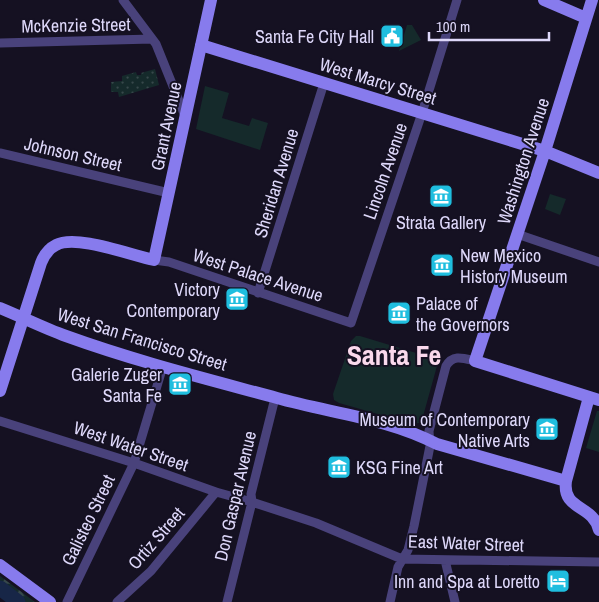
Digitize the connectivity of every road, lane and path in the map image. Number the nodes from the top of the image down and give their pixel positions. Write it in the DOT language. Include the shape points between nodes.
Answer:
graph roads {
  1 [pos="123,0"];
  2 [pos="211,0"];
  3 [pos="457,0"];
  4 [pos="544,0"];
  5 [pos="592,0"];
  6 [pos="586,18"];
  7 [pos="152,39"];
  8 [pos="0,43"];
  9 [pos="201,45"];
  10 [pos="324,83"];
  11 [pos="422,113"];
  12 [pos="185,116"];
  13 [pos="545,151"];
  14 [pos="0,153"];
  15 [pos="599,173"];
  16 [pos="169,193"];
  17 [pos="518,234"];
  18 [pos="154,260"];
  19 [pos="599,262"];
  20 [pos="258,292"];
  21 [pos="0,308"];
  22 [pos="24,318"];
  23 [pos="351,323"];
  24 [pos="475,361"];
  25 [pos="163,366"];
  26 [pos="0,392"];
  27 [pos="275,398"];
  28 [pos="594,398"];
  29 [pos="0,421"];
  30 [pos="429,440"];
  31 [pos="134,464"];
  32 [pos="566,481"];
  33 [pos="216,492"];
  34 [pos="252,502"];
  35 [pos="599,530"];
  36 [pos="402,559"];
  37 [pos="445,560"];
  38 [pos="599,562"];
  39 [pos="0,565"];
  40 [pos="50,602"];
  41 [pos="67,602"];
  42 [pos="118,602"];
  43 [pos="227,602"];
  44 [pos="390,602"];
  45 [pos="455,602"];
  1 -- 7 [label="street"];
  2 -- 9 [label="street, Grant Avenue"];
  3 -- 11 [label="street, Lincoln Avenue"];
  4 -- 6 [label="street"];
  5 -- 6 [label="street, Washington Avenue"];
  6 -- 13 [label="street, Washington Avenue"];
  7 -- 8 [label="street, McKenzie Street"];
  7 -- 12 [label="street"];
  9 -- 10 [label="street, West Marcy Street"];
  9 -- 12 [label="street, Grant Avenue"];
  10 -- 11 [label="street, West Marcy Street"];
  10 -- 20 [label="street, Sheridan Avenue"];
  11 -- 13 [label="street, West Marcy Street"];
  11 -- 23 [label="street, Lincoln Avenue"];
  12 -- 16 [label="street, Grant Avenue"];
  13 -- 15 [label="street, West Marcy Street"];
  13 -- 17 [label="street, Washington Avenue"];
  14 -- 16 [label="street, Johnson Street"];
  16 -- 18 [label="street, Grant Avenue"];
  17 -- 19 [label="street"];
  17 -- 24 [label="street, Washington Avenue"];
  18 -- 20 [label="street, West Palace Avenue"];
  18 -- 22 [label="street" via="77,241 56,244 41,263"];
  20 -- 23 [label="street, West Palace Avenue"];
  21 -- 22 [label="street, West San Francisco Street"];
  22 -- 25 [label="street, West San Francisco Street" via="89,344"];
  22 -- 26 [label="street"];
  24 -- 28 [label="street"];
  24 -- 30 [label="street" via="449,360"];
  25 -- 27 [label="street, West San Francisco Street"];
  25 -- 31 [label="street, Galisteo Street"];
  27 -- 30 [label="street, West San Francisco Street" via="336,411"];
  27 -- 34 [label="street, Don Gaspar Avenue" via="251,494"];
  28 -- 32 [label="street"];
  29 -- 31 [label="street, West Water Street"];
  30 -- 32 [label="street, West San Francisco Street"];
  30 -- 36 [label="street" via="416,518 408,550"];
  31 -- 33 [label="street, West Water Street"];
  31 -- 41 [label="street, Galisteo Street"];
  32 -- 35 [label="street" via="566,497 590,514"];
  33 -- 34 [label="street, West Water Street"];
  33 -- 42 [label="street, Ortiz Street" via="151,572"];
  34 -- 36 [label="street, East Water Street" via="316,522"];
  34 -- 43 [label="street, Don Gaspar Avenue"];
  36 -- 37 [label="street, East Water Street"];
  36 -- 44 [label="street"];
  37 -- 38 [label="street, East Water Street"];
  37 -- 45 [label="street"];
  39 -- 40 [label="street"];
}
